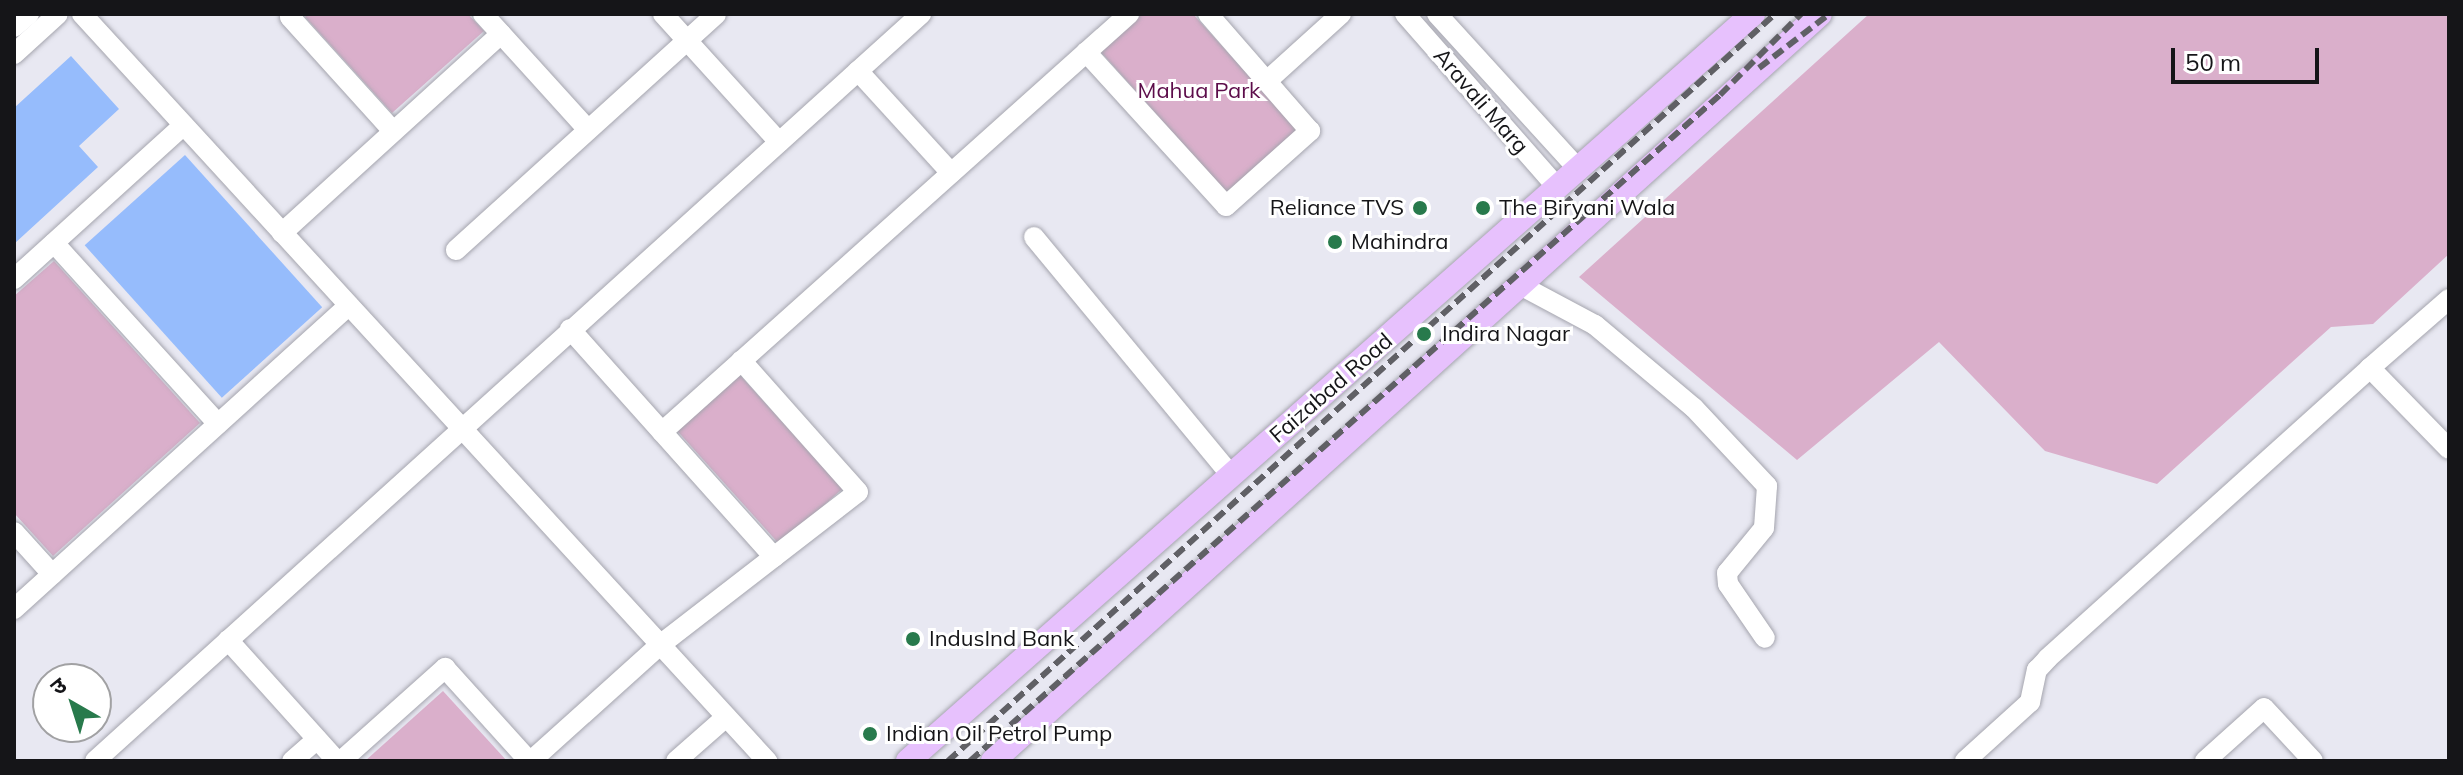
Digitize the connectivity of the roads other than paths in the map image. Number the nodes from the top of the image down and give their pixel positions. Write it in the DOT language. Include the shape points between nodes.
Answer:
graph roads {
  1 [pos="29,14"];
  2 [pos="58,14"];
  3 [pos="82,14"];
  4 [pos="293,14"];
  5 [pos="483,14"];
  6 [pos="663,14"];
  7 [pos="716,14"];
  8 [pos="921,14"];
  9 [pos="1129,14"];
  10 [pos="1208,14"];
  11 [pos="1341,14"];
  12 [pos="1437,14"];
  13 [pos="1753,14"];
  14 [pos="1820,14"];
  15 [pos="1412,16"];
  16 [pos="14,27"];
  17 [pos="501,34"];
  18 [pos="687,40"];
  19 [pos="1086,52"];
  20 [pos="14,54"];
  21 [pos="858,71"];
  22 [pos="1267,81"];
  23 [pos="184,125"];
  24 [pos="588,130"];
  25 [pos="393,131"];
  26 [pos="779,142"];
  27 [pos="1579,170"];
  28 [pos="951,173"];
  29 [pos="1558,188"];
  30 [pos="282,233"];
  31 [pos="1034,237"];
  32 [pos="54,243"];
  33 [pos="456,250"];
  34 [pos="14,279"];
  35 [pos="1520,285"];
  36 [pos="2449,299"];
  37 [pos="349,305"];
  38 [pos="570,329"];
  39 [pos="741,360"];
  40 [pos="2370,368"];
  41 [pos="218,424"];
  42 [pos="461,427"];
  43 [pos="662,432"];
  44 [pos="2449,449"];
  45 [pos="1231,475"];
  46 [pos="14,532"];
  47 [pos="774,557"];
  48 [pos="52,574"];
  49 [pos="14,609"];
  50 [pos="1765,638"];
  51 [pos="228,640"];
  52 [pos="660,645"];
  53 [pos="726,717"];
  54 [pos="317,739"];
  55 [pos="95,761"];
  56 [pos="292,761"];
  57 [pos="339,761"];
  58 [pos="530,761"];
  59 [pos="676,761"];
  60 [pos="767,761"];
  61 [pos="908,761"];
  62 [pos="993,761"];
  63 [pos="1965,761"];
  64 [pos="2205,761"];
  65 [pos="2313,761"];
  1 -- 16 [label="street"];
  2 -- 20 [label="street"];
  3 -- 23 [label="street"];
  4 -- 25 [label="street" via="290,17"];
  5 -- 17 [label="street"];
  6 -- 18 [label="street"];
  7 -- 18 [label="street"];
  8 -- 21 [label="street"];
  9 -- 19 [label="street"];
  10 -- 22 [label="street"];
  11 -- 22 [label="street"];
  12 -- 27 [label="street, Aravali Marg"];
  13 -- 27 [label="main road, Faizabad Road"];
  14 -- 35 [label="main road"];
  15 -- 29 [label="street, Aravali Marg"];
  17 -- 24 [label="street"];
  17 -- 25 [label="street"];
  18 -- 24 [label="street"];
  18 -- 26 [label="street"];
  19 -- 22 [label="street" via="1226,206 1310,131"];
  19 -- 28 [label="street"];
  21 -- 26 [label="street"];
  21 -- 28 [label="street"];
  23 -- 30 [label="street"];
  23 -- 32 [label="street"];
  24 -- 33 [label="street"];
  25 -- 30 [label="street"];
  26 -- 38 [label="street"];
  27 -- 29 [label="main road, Faizabad Road"];
  28 -- 39 [label="street"];
  29 -- 45 [label="main road, Faizabad Road"];
  30 -- 37 [label="street"];
  31 -- 45 [label="street"];
  32 -- 34 [label="street"];
  32 -- 41 [label="street"];
  35 -- 50 [label="street" via="1595,325 1694,408 1767,486 1764,528 1727,573 1728,584"];
  35 -- 62 [label="main road"];
  36 -- 40 [label="street"];
  37 -- 41 [label="street"];
  37 -- 42 [label="street"];
  38 -- 42 [label="street"];
  38 -- 43 [label="street"];
  39 -- 43 [label="street"];
  39 -- 47 [label="street" via="858,492"];
  40 -- 44 [label="street"];
  40 -- 63 [label="street" via="2048,658 2037,670 2030,702"];
  41 -- 48 [label="street"];
  42 -- 51 [label="street"];
  42 -- 52 [label="street"];
  43 -- 47 [label="street"];
  45 -- 61 [label="main road, Faizabad Road"];
  46 -- 48 [label="street"];
  47 -- 52 [label="street"];
  48 -- 49 [label="street"];
  51 -- 54 [label="street"];
  51 -- 55 [label="street"];
  52 -- 53 [label="street"];
  52 -- 58 [label="street"];
  53 -- 59 [label="street"];
  53 -- 60 [label="street"];
  54 -- 56 [label="street"];
  54 -- 57 [label="street"];
  57 -- 58 [label="street" via="445,668"];
  64 -- 65 [label="street" via="2264,708"];
}
